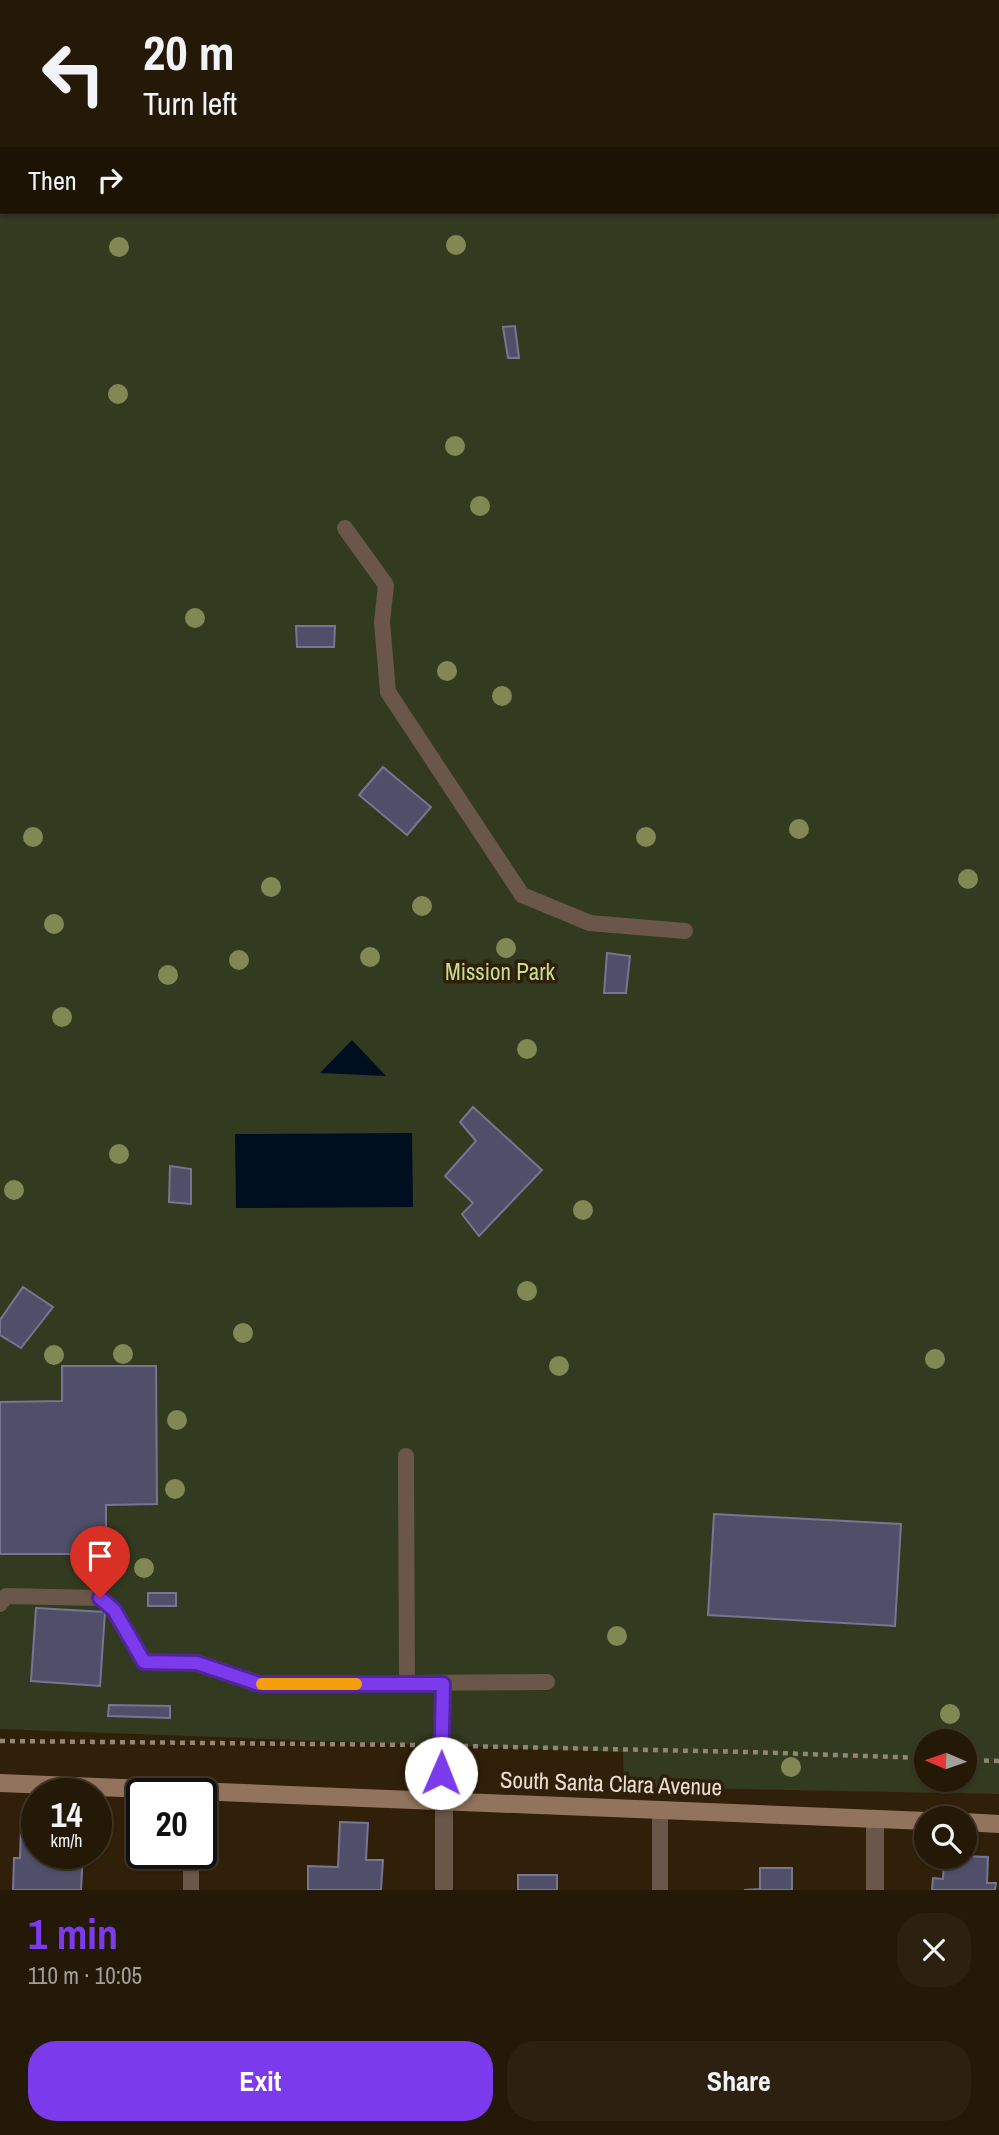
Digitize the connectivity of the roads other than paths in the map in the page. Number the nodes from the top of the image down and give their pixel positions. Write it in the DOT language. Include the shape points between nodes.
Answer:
graph roads {
  1 [pos="345,528"];
  2 [pos="685,931"];
  3 [pos="406,1456"];
  4 [pos="0,1604"];
  5 [pos="547,1682"];
  6 [pos="407,1684"];
  7 [pos="443,1684"];
  8 [pos="0,1783"];
  9 [pos="126,1790"];
  10 [pos="217,1794"];
  11 [pos="442,1801"];
  12 [pos="660,1810"];
  13 [pos="875,1819"];
  14 [pos="914,1821"];
  15 [pos="977,1823"];
  16 [pos="999,1824"];
  17 [pos="191,1869"];
  18 [pos="191,1890"];
  19 [pos="444,1890"];
  20 [pos="660,1890"];
  21 [pos="875,1890"];
  1 -- 2 [label="lane" via="386,585 382,622 388,691 522,895 590,923"];
  3 -- 6 [label="lane"];
  4 -- 6 [label="lane" via="6,1596 100,1598 114,1610 144,1662 197,1663 259,1684"];
  5 -- 7 [label="lane"];
  6 -- 7 [label="lane"];
  7 -- 11 [label="lane"];
  8 -- 9 [label="street, South Santa Clara Avenue"];
  10 -- 11 [label="street, South Santa Clara Avenue"];
  11 -- 12 [label="street, South Santa Clara Avenue"];
  11 -- 19 [label="street"];
  12 -- 13 [label="street, South Santa Clara Avenue"];
  12 -- 20 [label="lane"];
  13 -- 14 [label="street, South Santa Clara Avenue"];
  13 -- 21 [label="street"];
  15 -- 16 [label="street"];
  17 -- 18 [label="lane"];
}
